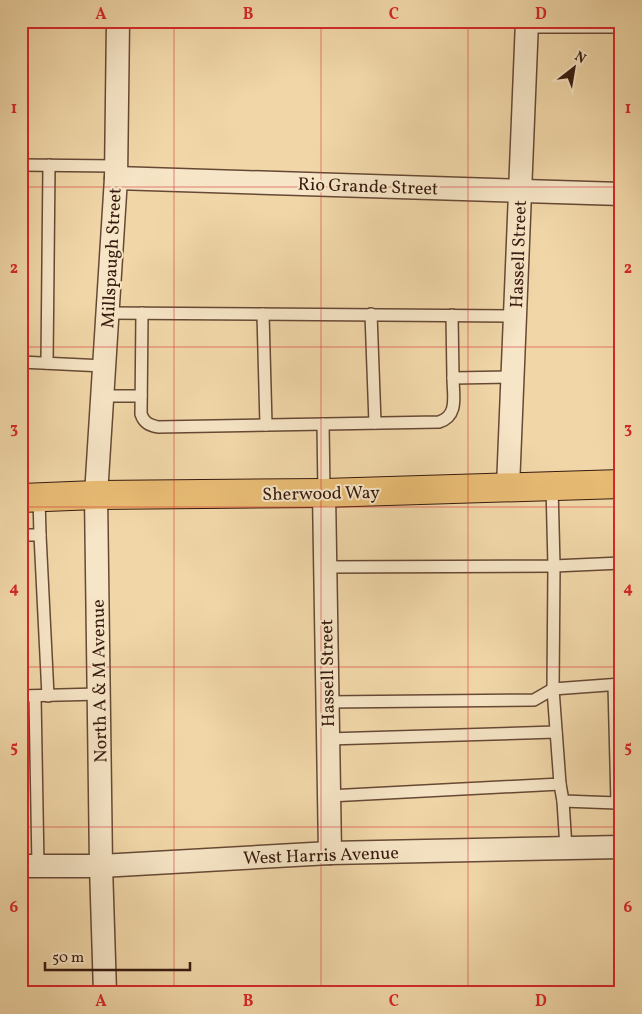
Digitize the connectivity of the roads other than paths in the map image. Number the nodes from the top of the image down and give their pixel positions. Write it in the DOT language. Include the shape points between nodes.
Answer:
graph roads {
  1 [pos="118,21"];
  2 [pos="527,24"];
  3 [pos="621,27"];
  4 [pos="21,165"];
  5 [pos="49,165"];
  6 [pos="116,172"];
  7 [pos="520,192"];
  8 [pos="621,194"];
  9 [pos="107,313"];
  10 [pos="142,313"];
  11 [pos="263,314"];
  12 [pos="371,314"];
  13 [pos="452,315"];
  14 [pos="515,316"];
  15 [pos="21,362"];
  16 [pos="47,363"];
  17 [pos="104,366"];
  18 [pos="512,377"];
  19 [pos="453,378"];
  20 [pos="102,396"];
  21 [pos="141,396"];
  22 [pos="375,423"];
  23 [pos="323,424"];
  24 [pos="266,425"];
  25 [pos="621,484"];
  26 [pos="552,486"];
  27 [pos="508,487"];
  28 [pos="324,493"];
  29 [pos="96,496"];
  30 [pos="30,498"];
  31 [pos="21,535"];
  32 [pos="40,535"];
  33 [pos="621,563"];
  34 [pos="554,566"];
  35 [pos="325,567"];
  36 [pos="617,685"];
  37 [pos="553,689"];
  38 [pos="99,694"];
  39 [pos="21,696"];
  40 [pos="35,696"];
  41 [pos="48,696"];
  42 [pos="327,702"];
  43 [pos="556,732"];
  44 [pos="328,739"];
  45 [pos="560,784"];
  46 [pos="329,796"];
  47 [pos="563,801"];
  48 [pos="621,847"];
  49 [pos="566,848"];
  50 [pos="330,853"];
  51 [pos="30,866"];
  52 [pos="101,866"];
  53 [pos="105,993"];
  1 -- 6 [label="street, Millspaugh Street"];
  2 -- 3 [label="lane"];
  2 -- 7 [label="street, Hassell Street"];
  4 -- 5 [label="lane"];
  5 -- 6 [label="lane"];
  5 -- 16 [label="lane"];
  6 -- 7 [label="street, Rio Grande Street"];
  6 -- 9 [label="street, Millspaugh Street"];
  7 -- 8 [label="street, Rio Grande Street"];
  7 -- 14 [label="street, Hassell Street"];
  9 -- 10 [label="lane"];
  9 -- 17 [label="street, Millspaugh Street"];
  10 -- 11 [label="lane"];
  10 -- 21 [label="lane"];
  11 -- 12 [label="lane"];
  11 -- 24 [label="lane"];
  12 -- 13 [label="lane"];
  12 -- 22 [label="lane"];
  13 -- 14 [label="lane"];
  13 -- 19 [label="lane"];
  14 -- 18 [label="street, Hassell Street"];
  15 -- 16 [label="lane"];
  16 -- 17 [label="lane"];
  17 -- 20 [label="street, Millspaugh Street"];
  18 -- 19 [label="lane"];
  18 -- 27 [label="street, Hassell Street"];
  19 -- 22 [label="lane" via="453,412 444,421"];
  20 -- 21 [label="lane"];
  20 -- 29 [label="street, Millspaugh Street"];
  21 -- 24 [label="lane" via="143,421 151,426"];
  22 -- 23 [label="lane"];
  23 -- 24 [label="lane"];
  23 -- 28 [label="lane"];
  25 -- 26 [label="main road, Sherwood Way"];
  26 -- 27 [label="main road, Sherwood Way"];
  26 -- 34 [label="lane"];
  27 -- 28 [label="main road, Sherwood Way"];
  28 -- 29 [label="main road, Sherwood Way"];
  28 -- 35 [label="street, Hassell Street"];
  29 -- 30 [label="main road, Sherwood Way"];
  29 -- 38 [label="street, North A & M Avenue"];
  30 -- 32 [label="lane"];
  31 -- 32 [label="lane"];
  32 -- 41 [label="lane"];
  33 -- 34 [label="lane"];
  34 -- 35 [label="lane"];
  34 -- 37 [label="lane"];
  35 -- 42 [label="street, Hassell Street"];
  36 -- 37 [label="lane"];
  36 -- 47 [label="lane" via="617,803"];
  37 -- 42 [label="lane" via="534,700"];
  37 -- 43 [label="lane"];
  38 -- 41 [label="lane"];
  38 -- 52 [label="street, North A & M Avenue"];
  39 -- 40 [label="lane"];
  40 -- 41 [label="lane"];
  40 -- 51 [label="lane"];
  42 -- 44 [label="street, Hassell Street"];
  43 -- 44 [label="lane"];
  43 -- 45 [label="lane"];
  44 -- 46 [label="street, Hassell Street"];
  45 -- 46 [label="lane"];
  45 -- 47 [label="lane"];
  46 -- 50 [label="street, Hassell Street"];
  47 -- 49 [label="lane"];
  48 -- 49 [label="street, West Harris Avenue"];
  49 -- 50 [label="street, West Harris Avenue"];
  50 -- 52 [label="street, West Harris Avenue"];
  51 -- 52 [label="street, West Harris Avenue"];
  52 -- 53 [label="street, North A & M Avenue"];
}
